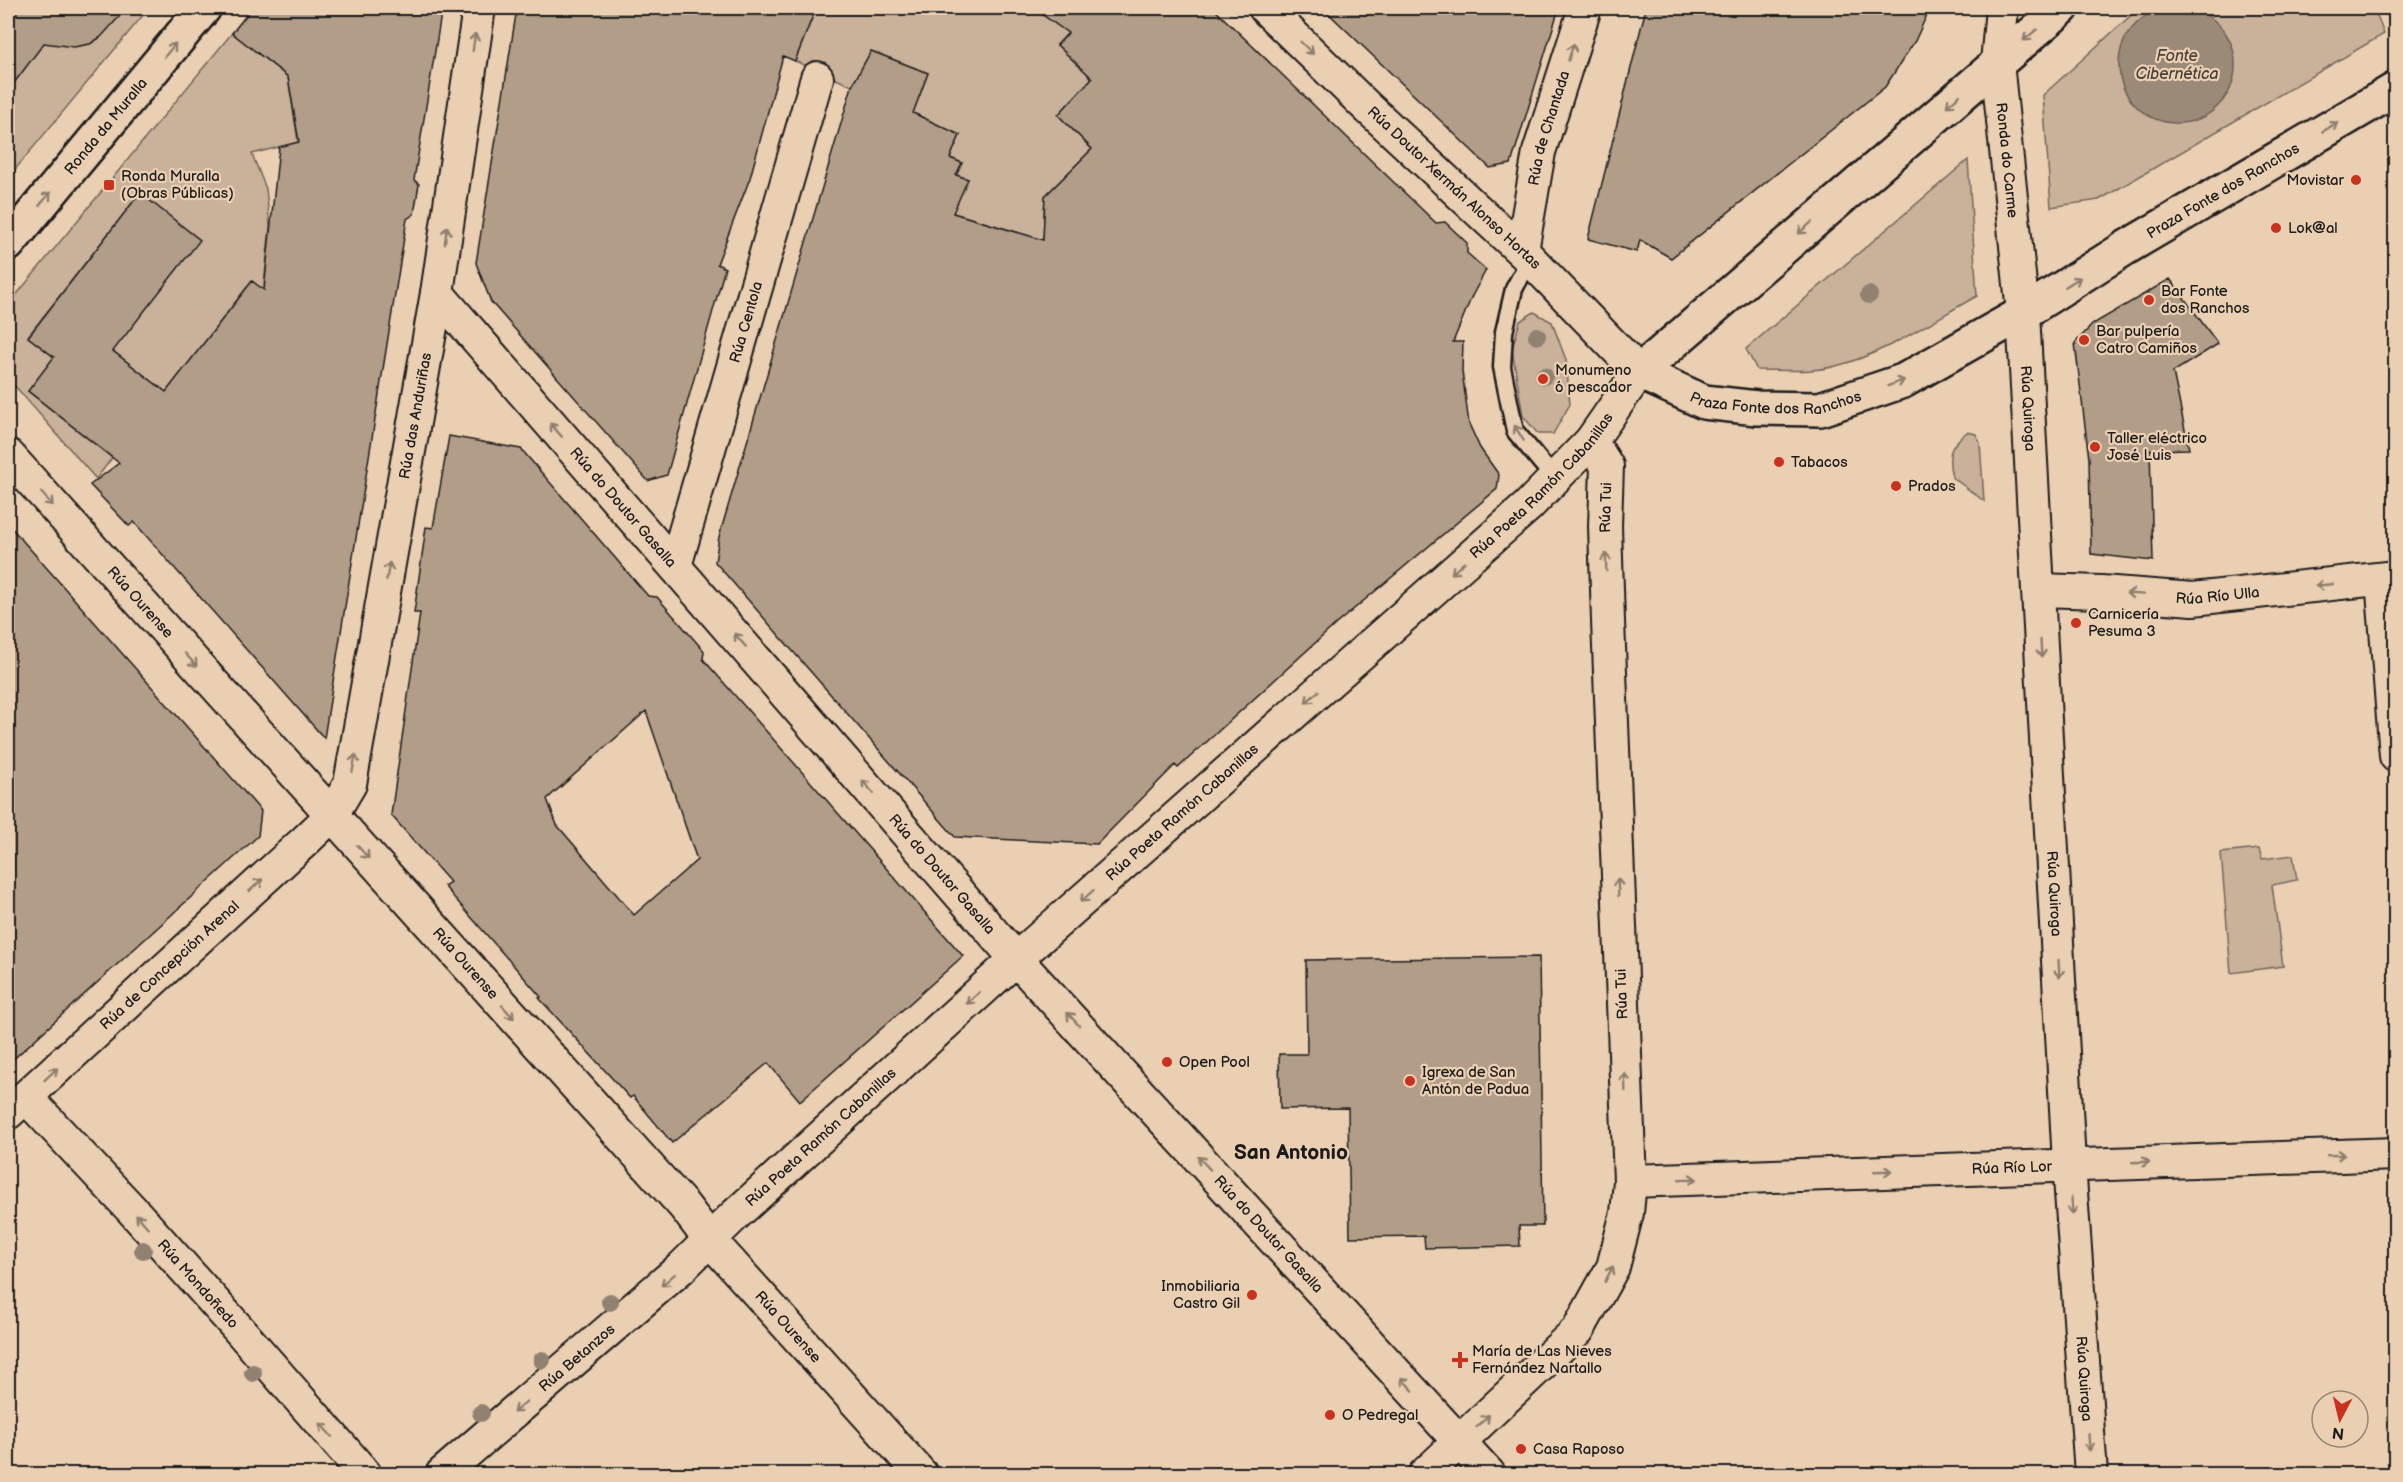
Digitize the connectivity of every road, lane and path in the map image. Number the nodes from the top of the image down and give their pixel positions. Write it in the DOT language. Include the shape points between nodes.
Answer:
graph roads {
  1 [pos="204,8"];
  2 [pos="479,8"];
  3 [pos="1265,8"];
  4 [pos="1585,8"];
  5 [pos="2002,8"];
  6 [pos="2062,8"];
  7 [pos="1997,63"];
  8 [pos="817,78"];
  9 [pos="2396,89"];
  10 [pos="8,244"];
  11 [pos="1526,255"];
  12 [pos="437,293"];
  13 [pos="2024,313"];
  14 [pos="1639,372"];
  15 [pos="1591,441"];
  16 [pos="8,455"];
  17 [pos="1555,479"];
  18 [pos="675,566"];
  19 [pos="2389,578"];
  20 [pos="2038,590"];
  21 [pos="2396,756"];
  22 [pos="331,816"];
  23 [pos="1016,959"];
  24 [pos="17,1105"];
  25 [pos="2396,1154"];
  26 [pos="2069,1164"];
  27 [pos="1630,1181"];
  28 [pos="710,1240"];
  29 [pos="1461,1443"];
  30 [pos="365,1474"];
  31 [pos="442,1474"];
  32 [pos="921,1474"];
  33 [pos="1425,1474"];
  34 [pos="1489,1474"];
  35 [pos="2091,1474"];
  10 -- 1 [label="street, Ronda da Muralla, one-way"];
  12 -- 2 [label="street, Rúa das Anduriñas, one-way"];
  3 -- 11 [label="street, Rúa Doutor Xermán Alonso Hortas, one-way"];
  11 -- 4 [label="street, Rúa de Chantada, one-way" via="1539,152"];
  5 -- 7 [label="street, Ronda do Carme"];
  6 -- 7 [label="street, one-way"];
  7 -- 13 [label="street, Ronda do Carme"];
  7 -- 14 [label="street, one-way"];
  8 -- 18 [label="street, Rúa Centola"];
  13 -- 9 [label="street, Praza Fonte dos Ranchos, one-way" via="2127,247"];
  11 -- 14 [label="street, Rúa Doutor Xermán Alonso Hortas"];
  17 -- 11 [label="lane, one-way" via="1515,431 1502,367 1504,332"];
  18 -- 12 [label="street, Rúa do Doutor Gasalla, one-way"];
  22 -- 12 [label="street, Rúa das Anduriñas, one-way" via="350,784"];
  14 -- 13 [label="street, Praza Fonte dos Ranchos, one-way" via="1704,402 1820,409 1903,381"];
  13 -- 20 [label="street, Rúa Quiroga"];
  14 -- 15 [label="street, Rúa Poeta Ramón Cabanillas"];
  15 -- 17 [label="street, Rúa Poeta Ramón Cabanillas"];
  27 -- 15 [label="street, Rúa Tui, one-way" via="1606,590 1607,466"];
  16 -- 22 [label="street, Rúa Ourense, one-way"];
  17 -- 23 [label="street, Rúa Poeta Ramón Cabanillas, one-way"];
  23 -- 18 [label="street, Rúa do Doutor Gasalla, one-way"];
  19 -- 20 [label="street, Rúa Río Ulla, one-way" via="2193,599"];
  19 -- 21 [label="street"];
  20 -- 26 [label="street, Rúa Quiroga, one-way"];
  24 -- 22 [label="street, Rúa de Concepción Arenal, one-way"];
  22 -- 28 [label="street, Rúa Ourense, one-way" via="684,1206"];
  23 -- 28 [label="street, Rúa Poeta Ramón Cabanillas, one-way"];
  29 -- 23 [label="street, Rúa do Doutor Gasalla, one-way"];
  30 -- 24 [label="street, Rúa Mondoñedo, one-way" via="219,1307"];
  26 -- 25 [label="street, Rúa Río Lor, one-way"];
  27 -- 26 [label="street, Rúa Río Lor, one-way"];
  26 -- 35 [label="street, Rúa Quiroga, one-way"];
  29 -- 27 [label="street, Rúa Tui, one-way" via="1578,1330 1613,1268 1627,1213"];
  28 -- 31 [label="street, Rúa Betanzos, one-way"];
  28 -- 32 [label="street, Rúa Ourense"];
  29 -- 33 [label="street, Rúa Tui"];
  29 -- 34 [label="street, Rúa do Doutor Gasalla"];
}
